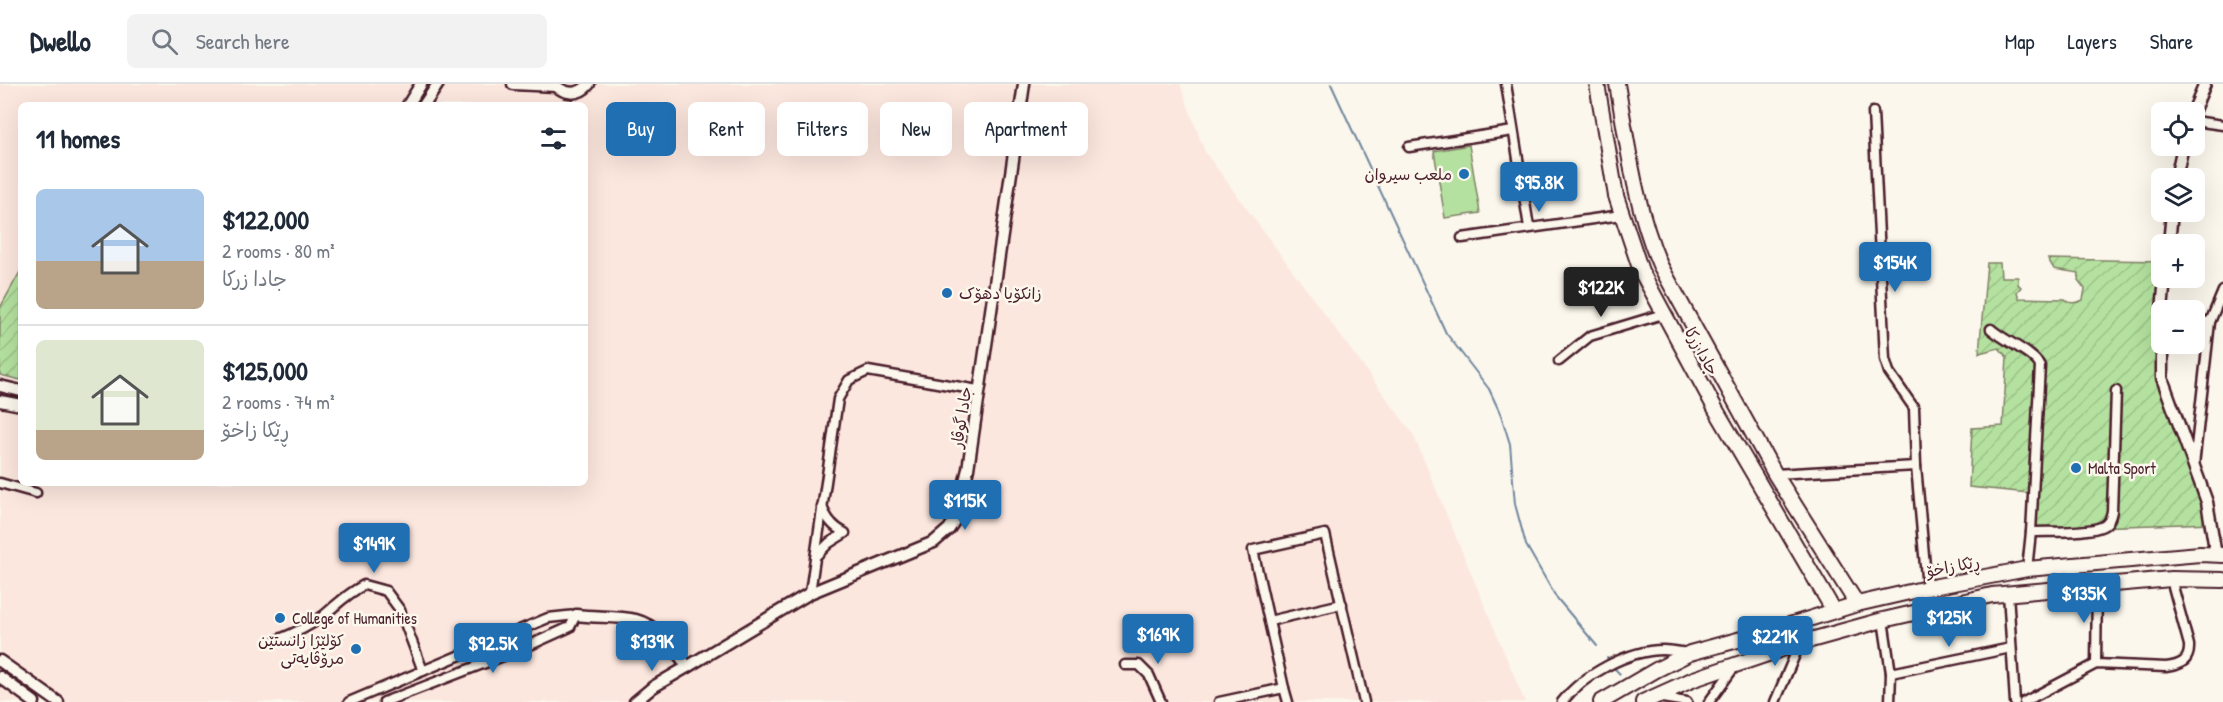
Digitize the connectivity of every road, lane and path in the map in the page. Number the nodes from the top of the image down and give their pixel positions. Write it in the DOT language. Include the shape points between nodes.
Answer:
graph roads {
  1 [pos="421,84"];
  2 [pos="438,84"];
  3 [pos="513,84"];
  4 [pos="589,84"];
  5 [pos="1024,84"];
  6 [pos="1506,84"];
  7 [pos="1597,84"];
  8 [pos="1617,84"];
  9 [pos="2205,84"];
  10 [pos="555,85"];
  11 [pos="410,102"];
  12 [pos="426,102"];
  13 [pos="2197,102"];
  14 [pos="1873,112"];
  15 [pos="2205,123"];
  16 [pos="2223,125"];
  17 [pos="1513,131"];
  18 [pos="1409,147"];
  19 [pos="1621,215"];
  20 [pos="1529,227"];
  21 [pos="1462,238"];
  22 [pos="2223,291"];
  23 [pos="1663,314"];
  24 [pos="2205,322"];
  25 [pos="2210,322"];
  26 [pos="1991,329"];
  27 [pos="2162,354"];
  28 [pos="1559,361"];
  29 [pos="0,386"];
  30 [pos="981,387"];
  31 [pos="18,390"];
  32 [pos="2116,391"];
  33 [pos="0,401"];
  34 [pos="18,404"];
  35 [pos="2194,465"];
  36 [pos="1916,466"];
  37 [pos="1775,474"];
  38 [pos="0,483"];
  39 [pos="36,493"];
  40 [pos="822,507"];
  41 [pos="2031,532"];
  42 [pos="2219,555"];
  43 [pos="816,556"];
  44 [pos="2027,569"];
  45 [pos="2171,579"];
  46 [pos="2223,582"];
  47 [pos="2097,584"];
  48 [pos="1846,588"];
  49 [pos="1927,588"];
  50 [pos="810,593"];
  51 [pos="2008,593"];
  52 [pos="1826,597"];
  53 [pos="1342,604"];
  54 [pos="1857,604"];
  55 [pos="1834,611"];
  56 [pos="576,615"];
  57 [pos="1883,620"];
  58 [pos="1269,621"];
  59 [pos="278,640"];
  60 [pos="1800,643"];
  61 [pos="2012,648"];
  62 [pos="1690,653"];
  63 [pos="0,661"];
  64 [pos="1737,664"];
  65 [pos="2096,664"];
  66 [pos="1125,665"];
  67 [pos="687,667"];
  68 [pos="423,671"];
  69 [pos="1891,673"];
  70 [pos="0,677"];
  71 [pos="1284,688"];
  72 [pos="1648,699"];
  73 [pos="34,702"];
  74 [pos="58,702"];
  75 [pos="349,702"];
  76 [pos="384,702"];
  77 [pos="635,702"];
  78 [pos="1161,702"];
  79 [pos="1219,702"];
  80 [pos="1288,702"];
  81 [pos="1364,702"];
  82 [pos="1562,702"];
  83 [pos="1601,702"];
  84 [pos="1687,702"];
  85 [pos="1709,702"];
  86 [pos="1775,702"];
  87 [pos="1890,702"];
  88 [pos="2015,702"];
  89 [pos="2024,702"];
  1 -- 11 [label="street"];
  2 -- 12 [label="street"];
  3 -- 10 [label="street"];
  4 -- 10 [label="street" via="574,93"];
  5 -- 30 [label="street, جادا گوڤار"];
  6 -- 17 [label="street"];
  7 -- 19 [label="main road, جادا زرکا"];
  8 -- 37 [label="main road, جادا زرکا" via="1637,201 1653,248"];
  9 -- 13 [label="street"];
  14 -- 36 [label="street" via="1885,359 1889,372 1914,408"];
  15 -- 16 [label="street"];
  17 -- 18 [label="street"];
  17 -- 20 [label="street"];
  19 -- 20 [label="street"];
  19 -- 23 [label="main road, جادا زرکا" via="1641,271"];
  20 -- 21 [label="street"];
  22 -- 25 [label="street"];
  23 -- 28 [label="street" via="1590,336"];
  23 -- 52 [label="main road, جادا زرکا"];
  24 -- 25 [label="street"];
  25 -- 35 [label="street"];
  26 -- 41 [label="street" via="2040,366"];
  27 -- 35 [label="street" via="2162,378"];
  29 -- 31 [label="street"];
  30 -- 40 [label="street" via="978,390 868,371 849,380 838,399"];
  30 -- 50 [label="street, جادا گوڤار" via="960,507 949,529 925,548"];
  32 -- 41 [label="street" via="2112,511 2108,522 2093,530"];
  33 -- 34 [label="street"];
  35 -- 42 [label="street"];
  36 -- 37 [label="street"];
  36 -- 49 [label="street"];
  37 -- 48 [label="main road, جادا زرکا"];
  38 -- 39 [label="street"];
  40 -- 43 [label="street"];
  40 -- 43 [label="street" via="833,526 845,533"];
  41 -- 44 [label="street"];
  42 -- 44 [label="main road, ڕێکا زاخۆ"];
  43 -- 50 [label="street"];
  44 -- 49 [label="main road, ڕێکا زاخۆ"];
  45 -- 46 [label="main road"];
  45 -- 47 [label="main road"];
  45 -- 65 [label="street" via="2189,645 2186,660 2166,667"];
  47 -- 51 [label="main road"];
  47 -- 65 [label="street"];
  48 -- 52 [label="main road" via="1841,598"];
  48 -- 54 [label="main road, جادا زرکا"];
  49 -- 54 [label="main road, ڕێکا زاخۆ"];
  50 -- 67 [label="street, جادا گوڤار"];
  51 -- 57 [label="main road"];
  51 -- 61 [label="street"];
  52 -- 55 [label="main road, جادا زرکا"];
  53 -- 58 [label="street"];
  53 -- 58 [label="street" via="1325,534 1253,550"];
  53 -- 81 [label="street"];
  54 -- 55 [label="main road, ڕێکا زاخۆ"];
  55 -- 62 [label="main road, ڕێکا زاخۆ"];
  56 -- 67 [label="street" via="637,620 660,634"];
  56 -- 68 [label="street" via="548,618"];
  56 -- 76 [label="street" via="570,627"];
  57 -- 60 [label="main road"];
  57 -- 69 [label="street"];
  58 -- 71 [label="street"];
  59 -- 68 [label="street" via="322,616 345,595 364,585 386,591 400,610"];
  60 -- 64 [label="main road"];
  60 -- 86 [label="street"];
  61 -- 69 [label="street"];
  61 -- 88 [label="street"];
  62 -- 82 [label="street" via="1662,650 1625,658 1602,669"];
  62 -- 83 [label="main road, ڕێکا زاخۆ"];
  63 -- 74 [label="street"];
  64 -- 72 [label="main road"];
  64 -- 85 [label="street"];
  65 -- 89 [label="street"];
  66 -- 78 [label="street" via="1139,665 1149,675"];
  67 -- 77 [label="street, جادا گوڤار"];
  68 -- 75 [label="street"];
  69 -- 87 [label="street"];
  70 -- 73 [label="street"];
  71 -- 79 [label="street"];
  71 -- 80 [label="street"];
  72 -- 84 [label="street"];
}
